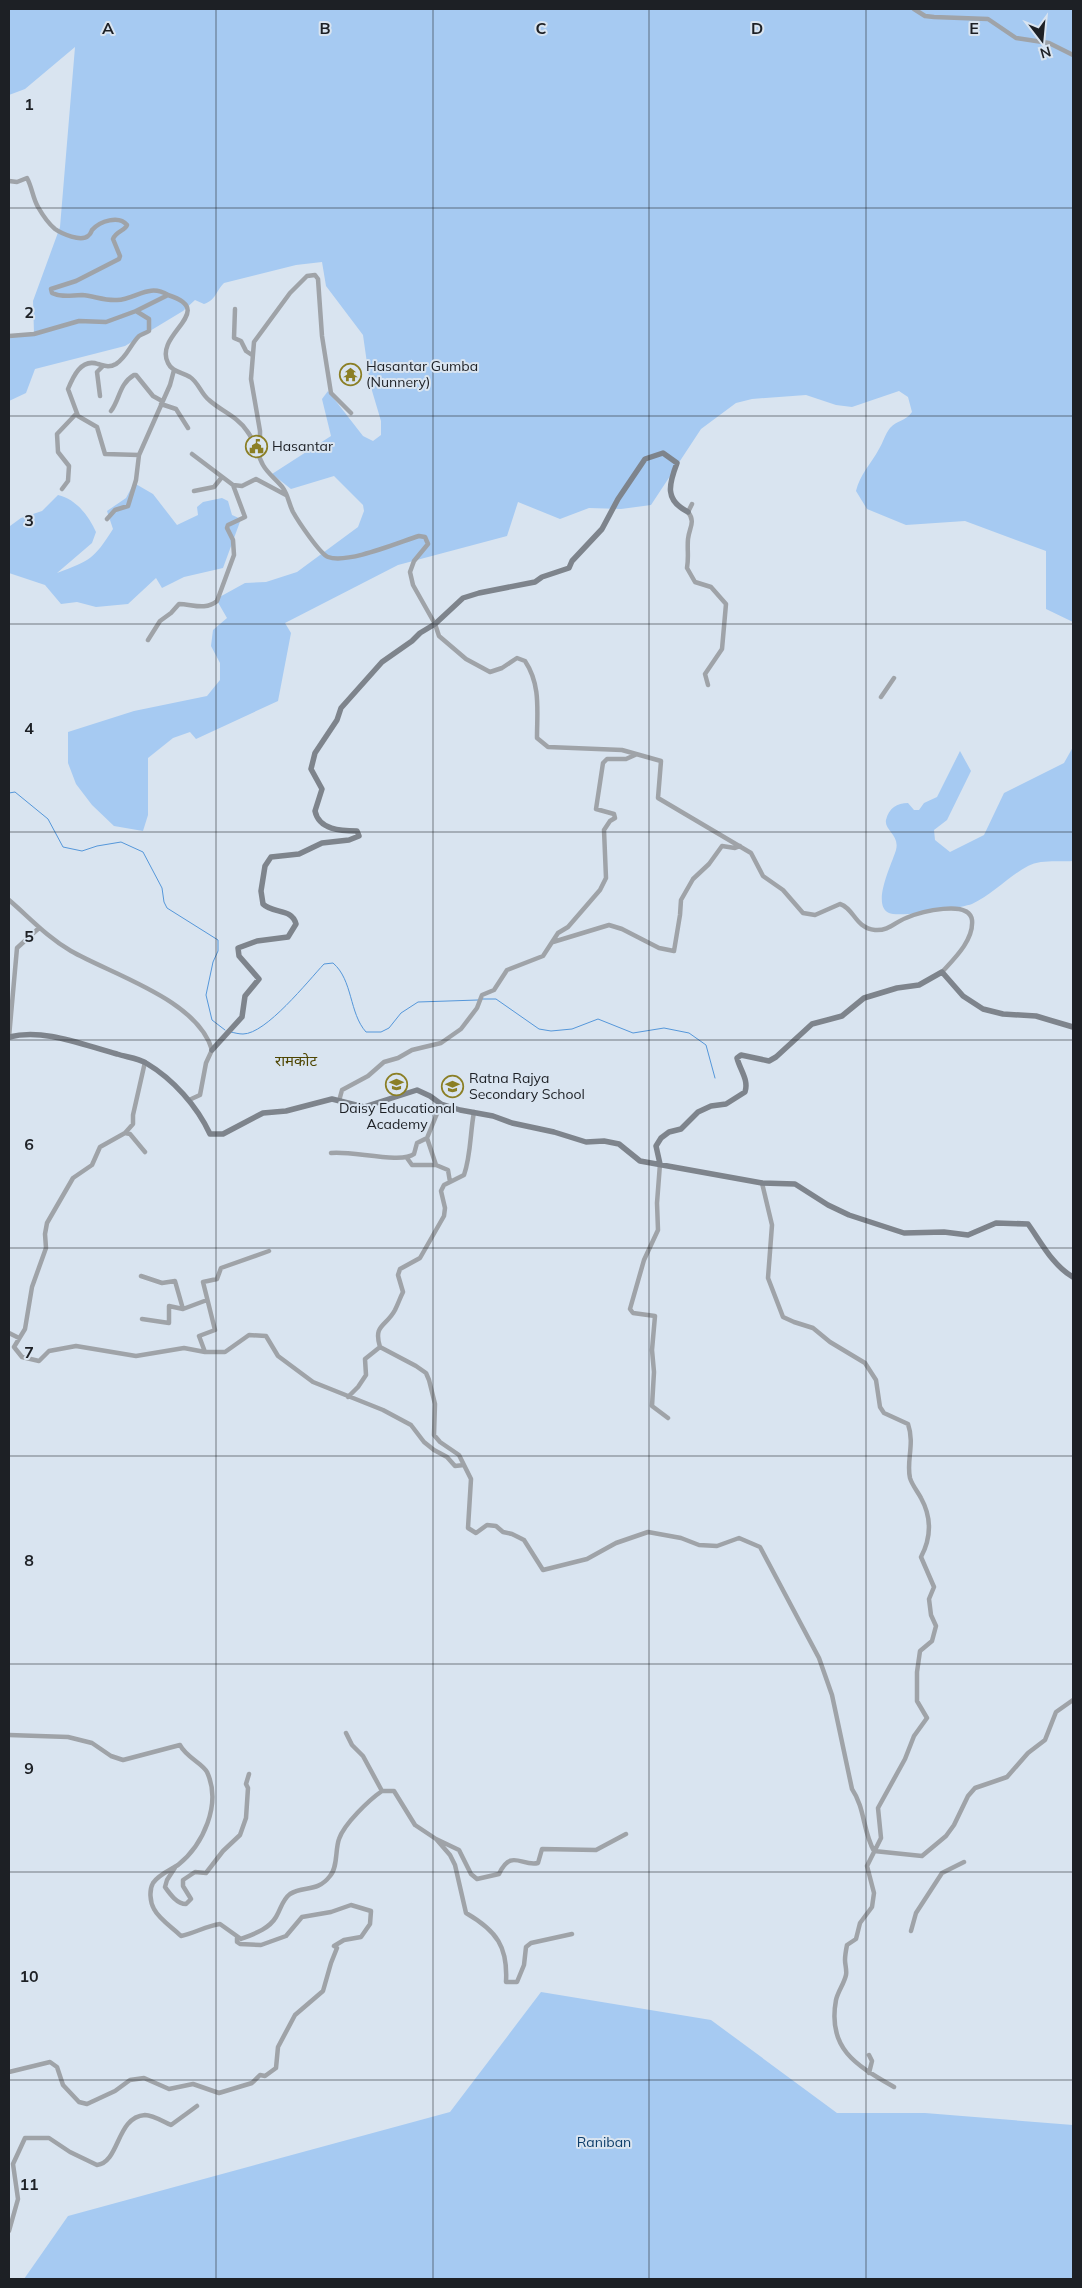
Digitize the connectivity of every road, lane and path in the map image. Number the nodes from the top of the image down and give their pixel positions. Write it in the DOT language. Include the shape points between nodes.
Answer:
graph roads {
  1 [pos="914,9"];
  2 [pos="1073,55"];
  3 [pos="9,182"];
  4 [pos="168,295"];
  5 [pos="235,308"];
  6 [pos="136,311"];
  7 [pos="9,336"];
  8 [pos="252,355"];
  9 [pos="103,366"];
  10 [pos="174,370"];
  11 [pos="100,396"];
  12 [pos="161,403"];
  13 [pos="111,412"];
  14 [pos="351,413"];
  15 [pos="76,414"];
  16 [pos="188,428"];
  17 [pos="257,449"];
  18 [pos="192,454"];
  19 [pos="139,455"];
  20 [pos="222,477"];
  21 [pos="233,485"];
  22 [pos="62,489"];
  23 [pos="194,491"];
  24 [pos="287,496"];
  25 [pos="692,504"];
  26 [pos="688,512"];
  27 [pos="107,519"];
  28 [pos="435,624"];
  29 [pos="148,640"];
  30 [pos="894,678"];
  31 [pos="708,685"];
  32 [pos="880,698"];
  33 [pos="635,755"];
  34 [pos="740,846"];
  35 [pos="9,900"];
  36 [pos="39,928"];
  37 [pos="554,942"];
  38 [pos="942,972"];
  39 [pos="1073,1027"];
  40 [pos="9,1036"];
  41 [pos="212,1050"];
  42 [pos="145,1062"];
  43 [pos="189,1100"];
  44 [pos="339,1101"];
  45 [pos="441,1104"];
  46 [pos="474,1112"];
  47 [pos="125,1133"];
  48 [pos="427,1138"];
  49 [pos="145,1152"];
  50 [pos="331,1153"];
  51 [pos="407,1158"];
  52 [pos="660,1164"];
  53 [pos="436,1165"];
  54 [pos="450,1182"];
  55 [pos="762,1183"];
  56 [pos="269,1251"];
  57 [pos="141,1276"];
  58 [pos="1073,1277"];
  59 [pos="207,1300"];
  60 [pos="183,1309"];
  61 [pos="142,1319"];
  62 [pos="9,1333"];
  63 [pos="19,1338"];
  64 [pos="380,1347"];
  65 [pos="205,1352"];
  66 [pos="348,1397"];
  67 [pos="668,1418"];
  68 [pos="464,1465"];
  69 [pos="1073,1700"];
  70 [pos="346,1733"];
  71 [pos="9,1735"];
  72 [pos="249,1774"];
  73 [pos="382,1791"];
  74 [pos="626,1834"];
  75 [pos="436,1839"];
  76 [pos="874,1851"];
  77 [pos="964,1862"];
  78 [pos="177,1865"];
  79 [pos="911,1931"];
  80 [pos="572,1934"];
  81 [pos="237,1938"];
  82 [pos="869,2055"];
  83 [pos="9,2072"];
  84 [pos="869,2073"];
  85 [pos="894,2087"];
  86 [pos="197,2106"];
  87 [pos="9,2231"];
  1 -- 2 [label="street" via="925,16 988,19 1016,38 1049,43"];
  3 -- 4 [label="street" via="27,178 37,207 47,220 56,230 75,237 89,236 106,221 121,221 127,225 113,239 119,259 76,281 51,289 52,293 117,300 149,290"];
  4 -- 6 [label="street"];
  4 -- 10 [label="street" via="182,301 188,309 188,317 166,346 168,363"];
  5 -- 8 [label="street" via="234,338 241,341"];
  6 -- 7 [label="street" via="106,322 79,321 34,334"];
  6 -- 9 [label="street" via="149,319 149,331 139,337 122,360 109,367"];
  8 -- 14 [label="street" via="254,342 290,293 307,276 315,275 331,393"];
  8 -- 17 [label="street" via="251,379 260,432"];
  9 -- 11 [label="street" via="97,372"];
  9 -- 15 [label="street" via="87,364 77,370 68,392"];
  10 -- 12 [label="street"];
  10 -- 17 [label="street" via="190,377 209,401 240,422"];
  12 -- 13 [label="street" via="134,375 122,387"];
  12 -- 16 [label="street" via="176,409"];
  12 -- 19 [label="street"];
  15 -- 19 [label="street" via="97,427 105,454"];
  15 -- 22 [label="street" via="57,434 58,452 69,466 68,481"];
  17 -- 24 [label="street" via="263,465"];
  18 -- 20 [label="street"];
  19 -- 27 [label="street" via="128,506 113,511"];
  20 -- 21 [label="street"];
  20 -- 23 [label="street" via="214,487"];
  21 -- 24 [label="street" via="242,486 256,479"];
  21 -- 29 [label="street" via="245,517 228,525 234,555 217,601 199,607 178,604 160,621"];
  24 -- 28 [label="street" via="293,512 326,556 350,558 419,536 426,537 428,544 414,561 410,572 413,585"];
  25 -- 26 [label="street"];
  26 -- 28 [label="street" via="671,499 671,480 677,462 663,453 645,459 602,529 569,568 535,582 463,598"];
  26 -- 31 [label="street" via="693,521 687,542 690,555 686,568 695,582 710,587 724,599 727,609 722,648 705,674"];
  28 -- 33 [label="street" via="439,636 466,659 490,672 516,658 525,661 536,681 537,738 548,747 622,750"];
  28 -- 41 [label="street" via="382,662 358,687 341,708 316,753 311,769 322,790 315,807 316,816 324,826 357,830 359,836 322,842 299,854 271,857 266,862 261,891 263,904 294,917 295,929 288,936 238,948 239,956 259,979 245,996 242,1017"];
  30 -- 32 [label="street"];
  33 -- 34 [label="street" via="661,761 658,798"];
  33 -- 37 [label="street" via="626,759 607,759 603,763 596,809 614,814 615,818 604,830 606,878 600,890 568,927 558,933"];
  34 -- 37 [label="street" via="722,846 692,879 681,900 674,951 659,948 608,925"];
  34 -- 38 [label="street" via="751,853 763,876 783,890 803,914 815,915 840,904 845,905 862,925 877,930 938,909 963,909 970,914 972,922 964,949"];
  35 -- 36 [label="street"];
  36 -- 40 [label="street" via="17,948"];
  36 -- 41 [label="street" via="71,951 135,981 183,1011 209,1037"];
  37 -- 44 [label="street" via="543,956 507,970 494,990 482,994 477,1008 461,1029 441,1043 412,1050 384,1062 368,1076 342,1090"];
  38 -- 39 [label="street" via="963,996 983,1009 1036,1016"];
  38 -- 52 [label="street" via="919,986 897,988 864,998 842,1016 812,1024 769,1061 741,1055 737,1058 746,1081 745,1092 726,1104 698,1112 681,1129 661,1138 656,1146"];
  40 -- 42 [label="street" via="54,1036"];
  41 -- 43 [label="street" via="200,1095"];
  42 -- 43 [label="street"];
  42 -- 47 [label="street" via="133,1124"];
  43 -- 44 [label="street" via="210,1134 214,1135 264,1113 324,1100"];
  44 -- 45 [label="street" via="364,1107 417,1090"];
  45 -- 46 [label="street"];
  45 -- 48 [label="street"];
  46 -- 52 [label="street" via="586,1142 619,1144 640,1161"];
  46 -- 54 [label="street" via="469,1161 464,1175"];
  47 -- 49 [label="street" via="130,1134"];
  47 -- 63 [label="street" via="100,1147 92,1166 73,1178 47,1224 46,1248 32,1287 25,1329"];
  48 -- 51 [label="street" via="417,1143 414,1154"];
  48 -- 53 [label="street"];
  50 -- 51 [label="street"];
  51 -- 53 [label="street" via="412,1165"];
  52 -- 55 [label="street"];
  52 -- 67 [label="street" via="658,1230 644,1260 630,1309 632,1313 655,1316 652,1406"];
  53 -- 54 [label="street" via="448,1170"];
  54 -- 64 [label="street" via="441,1191 445,1208 428,1247 420,1258 400,1269 398,1275 403,1292 391,1316 378,1329"];
  55 -- 58 [label="street" via="796,1184 849,1215 904,1233 968,1235 996,1223 1028,1224 1063,1270"];
  55 -- 76 [label="street" via="772,1225 768,1278 783,1317 813,1328 865,1363 876,1380 884,1413 908,1424 912,1436 910,1477 924,1504 929,1523 928,1543 920,1557 934,1587 929,1599 936,1626 932,1641 920,1650 917,1672 917,1701 927,1718 914,1736 878,1808 880,1838"];
  56 -- 59 [label="street" via="221,1268 217,1279 203,1282"];
  57 -- 60 [label="street" via="158,1283 175,1281"];
  59 -- 60 [label="street"];
  59 -- 65 [label="street" via="215,1330 199,1336"];
  60 -- 61 [label="street" via="169,1306 169,1323"];
  62 -- 63 [label="street"];
  63 -- 65 [label="street" via="14,1347 22,1357 39,1361 49,1351 76,1346 136,1356 184,1348"];
  64 -- 66 [label="street" via="365,1359 366,1375"];
  64 -- 68 [label="street" via="426,1373 435,1404 434,1435 459,1455"];
  65 -- 66 [label="street" via="225,1352 249,1335 266,1336 278,1356 290,1365 313,1382"];
  66 -- 68 [label="street" via="411,1425 434,1450 455,1466"];
  68 -- 76 [label="street" via="471,1479 468,1528 476,1533 487,1525 496,1526 524,1540 543,1570 586,1559 616,1543 648,1532 699,1545 716,1546 739,1538 760,1547 819,1658 832,1695 852,1789 858,1798"];
  69 -- 76 [label="street" via="1056,1712 1045,1740 1028,1752 1007,1777 975,1788 946,1836 922,1856"];
  70 -- 73 [label="street"];
  71 -- 78 [label="street" via="68,1737 92,1743 123,1760 180,1745 206,1771 212,1813 203,1836"];
  72 -- 78 [label="street" via="246,1818 240,1835 206,1873 195,1872 183,1880 191,1900 186,1904 181,1904 165,1886"];
  73 -- 75 [label="street" via="394,1791 415,1825"];
  73 -- 81 [label="street" via="359,1812 339,1839 331,1875 313,1889 289,1895 276,1918 262,1930 242,1940"];
  74 -- 75 [label="street" via="596,1850 542,1849 538,1863 515,1860 507,1863 499,1874 483,1879 471,1874 459,1850"];
  75 -- 80 [label="street" via="450,1855 466,1913 487,1927 501,1944 506,1961 506,1982 517,1982 524,1965 526,1947 531,1943"];
  76 -- 84 [label="street" via="867,1866 874,1893 872,1907 860,1924 856,1939 847,1945 846,1974 836,2001 835,2022 835,2032 844,2050 852,2061"];
  77 -- 79 [label="street" via="942,1873 916,1913"];
  78 -- 81 [label="street" via="153,1882 150,1895 153,1909 181,1936 220,1924"];
  81 -- 83 [label="street" via="240,1944 261,1945 286,1936 302,1917 351,1905 371,1911 370,1924 361,1937 344,1940 334,1946 336,1953 323,1991 295,2015 278,2047 276,2068 265,2076 260,2075 252,2083 219,2093 193,2084 169,2089 144,2078 130,2080 87,2104 79,2102 63,2085 57,2067 50,2062"];
  82 -- 84 [label="street" via="872,2062"];
  84 -- 85 [label="street"];
  86 -- 87 [label="street" via="171,2125 145,2115 136,2118 121,2131 110,2158 102,2164 70,2152 49,2138 25,2138 13,2164 18,2199"];
}
